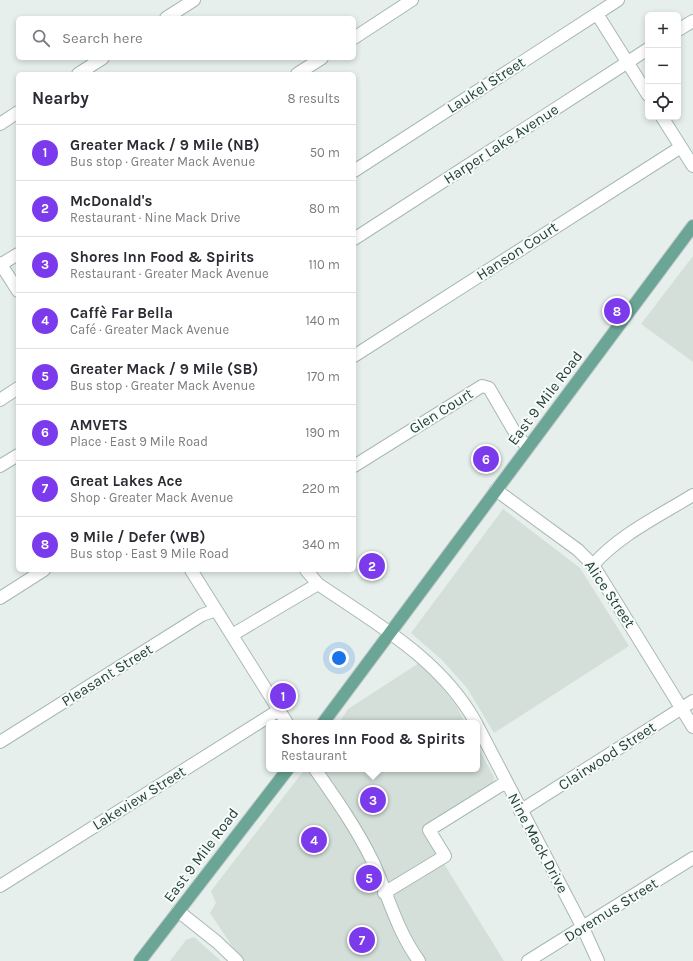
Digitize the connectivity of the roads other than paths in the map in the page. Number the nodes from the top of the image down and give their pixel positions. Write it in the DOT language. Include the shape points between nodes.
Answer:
graph roads {
  1 [pos="194,0"];
  2 [pos="412,0"];
  3 [pos="618,0"];
  4 [pos="597,14"];
  5 [pos="169,16"];
  6 [pos="693,20"];
  7 [pos="681,28"];
  8 [pos="356,37"];
  9 [pos="645,51"];
  10 [pos="100,60"];
  11 [pos="319,60"];
  12 [pos="627,63"];
  13 [pos="81,72"];
  14 [pos="300,72"];
  15 [pos="645,90"];
  16 [pos="16,113"];
  17 [pos="664,120"];
  18 [pos="0,124"];
  19 [pos="681,147"];
  20 [pos="693,166"];
  21 [pos="356,170"];
  22 [pos="693,226"];
  23 [pos="356,238"];
  24 [pos="16,255"];
  25 [pos="0,264"];
  26 [pos="16,288"];
  27 [pos="356,355"];
  28 [pos="16,389"];
  29 [pos="0,400"];
  30 [pos="528,447"];
  31 [pos="16,456"];
  32 [pos="356,465"];
  33 [pos="0,466"];
  34 [pos="496,490"];
  35 [pos="693,495"];
  36 [pos="593,565"];
  37 [pos="41,572"];
  38 [pos="192,572"];
  39 [pos="308,572"];
  40 [pos="318,584"];
  41 [pos="0,598"];
  42 [pos="216,610"];
  43 [pos="390,634"];
  44 [pos="232,635"];
  45 [pos="693,701"];
  46 [pos="681,708"];
  47 [pos="279,710"];
  48 [pos="285,720"];
  49 [pos="325,720"];
  50 [pos="474,720"];
  51 [pos="693,727"];
  52 [pos="480,732"];
  53 [pos="0,742"];
  54 [pos="286,772"];
  55 [pos="317,772"];
  56 [pos="506,782"];
  57 [pos="520,811"];
  58 [pos="693,858"];
  59 [pos="0,886"];
  60 [pos="384,893"];
  61 [pos="178,911"];
  62 [pos="583,928"];
  63 [pos="140,961"];
  64 [pos="237,961"];
  65 [pos="419,961"];
  66 [pos="528,961"];
  67 [pos="598,961"];
  1 -- 5 [label="street"];
  2 -- 8 [label="street"];
  3 -- 4 [label="street, Laukel Street"];
  4 -- 12 [label="street"];
  4 -- 21 [label="street, Laukel Street"];
  6 -- 7 [label="street"];
  9 -- 12 [label="street, Harper Lake Avenue"];
  10 -- 13 [label="street"];
  11 -- 14 [label="street"];
  12 -- 15 [label="street"];
  12 -- 23 [label="street, Harper Lake Avenue"];
  16 -- 18 [label="street"];
  17 -- 19 [label="street"];
  19 -- 20 [label="street"];
  19 -- 27 [label="street, Hanson Court"];
  22 -- 30 [label="main road, East 9 Mile Road"];
  24 -- 25 [label="street"];
  25 -- 26 [label="street"];
  28 -- 29 [label="street"];
  30 -- 32 [label="street, Glen Court" via="517,436 489,388 482,386"];
  30 -- 34 [label="main road, East 9 Mile Road"];
  31 -- 33 [label="street"];
  34 -- 36 [label="street, Alice Street" via="578,550"];
  34 -- 43 [label="main road, East 9 Mile Road"];
  35 -- 36 [label="street" via="609,549"];
  36 -- 46 [label="street, Alice Street"];
  37 -- 41 [label="street"];
  38 -- 42 [label="street"];
  39 -- 40 [label="street, Nine Mack Drive"];
  40 -- 43 [label="street, Nine Mack Drive"];
  40 -- 44 [label="street"];
  42 -- 44 [label="street"];
  42 -- 53 [label="street, Pleasant Street" via="202,615"];
  43 -- 49 [label="main road, East 9 Mile Road"];
  43 -- 50 [label="street, Nine Mack Drive" via="441,675"];
  44 -- 47 [label="street"];
  45 -- 46 [label="street, Clairwood Street"];
  46 -- 51 [label="street, Alice Street"];
  46 -- 57 [label="street, Clairwood Street"];
  47 -- 48 [label="street"];
  47 -- 59 [label="street, Lakeview Street"];
  52 -- 56 [label="street, Nine Mack Drive"];
  54 -- 61 [label="main road, East 9 Mile Road"];
  55 -- 60 [label="street" via="359,836"];
  56 -- 57 [label="street, Nine Mack Drive"];
  56 -- 60 [label="street" via="428,830 445,856"];
  57 -- 62 [label="street, Nine Mack Drive"];
  58 -- 62 [label="street, Doremus Street"];
  60 -- 65 [label="street" via="401,931"];
  61 -- 63 [label="main road, East 9 Mile Road"];
  61 -- 64 [label="street"];
  62 -- 66 [label="street, Doremus Street"];
  62 -- 67 [label="street, Nine Mack Drive"];
}
